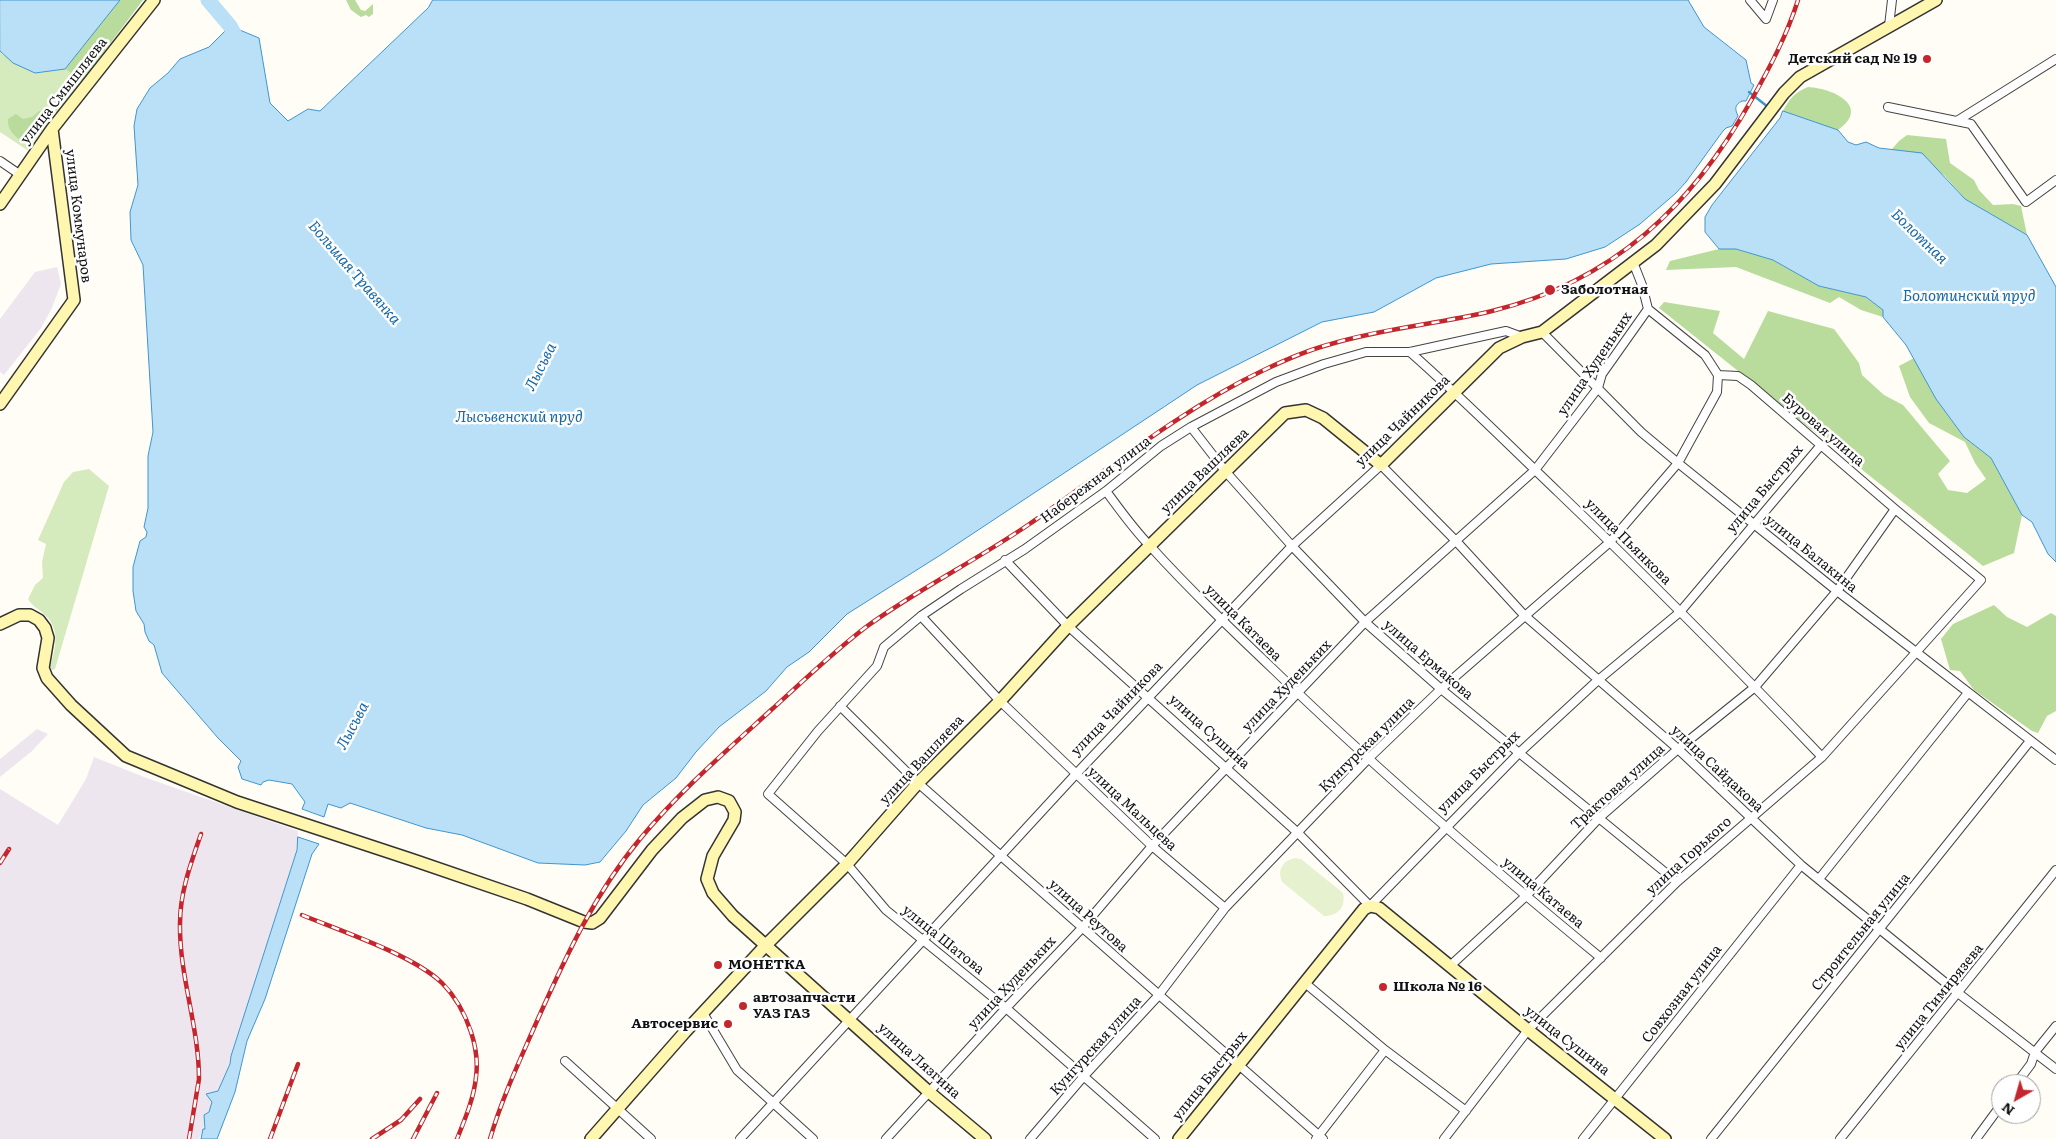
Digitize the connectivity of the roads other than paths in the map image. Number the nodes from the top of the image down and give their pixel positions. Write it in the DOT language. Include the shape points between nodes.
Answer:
graph roads {
  1 [pos="154,0"];
  2 [pos="1750,0"];
  3 [pos="1773,0"];
  4 [pos="1892,0"];
  5 [pos="1936,0"];
  6 [pos="1889,26"];
  7 [pos="2056,60"];
  8 [pos="1888,107"];
  9 [pos="1956,121"];
  10 [pos="52,129"];
  11 [pos="0,161"];
  12 [pos="19,174"];
  13 [pos="2056,180"];
  14 [pos="0,204"];
  15 [pos="1633,262"];
  16 [pos="1648,309"];
  17 [pos="1542,332"];
  18 [pos="1522,337"];
  19 [pos="1410,352"];
  20 [pos="1718,375"];
  21 [pos="1598,388"];
  22 [pos="1454,392"];
  23 [pos="0,404"];
  24 [pos="1191,427"];
  25 [pos="1821,445"];
  26 [pos="1678,463"];
  27 [pos="1380,465"];
  28 [pos="1535,470"];
  29 [pos="1226,472"];
  30 [pos="1106,491"];
  31 [pos="1895,509"];
  32 [pos="1755,526"];
  33 [pos="1456,541"];
  34 [pos="1610,542"];
  35 [pos="1149,546"];
  36 [pos="1292,546"];
  37 [pos="1005,560"];
  38 [pos="1981,580"];
  39 [pos="1837,591"];
  40 [pos="1680,612"];
  41 [pos="1524,615"];
  42 [pos="921,616"];
  43 [pos="1223,621"];
  44 [pos="1365,622"];
  45 [pos="2,625"];
  46 [pos="1068,626"];
  47 [pos="1915,652"];
  48 [pos="1597,681"];
  49 [pos="1756,687"];
  50 [pos="1441,689"];
  51 [pos="1298,693"];
  52 [pos="1967,694"];
  53 [pos="1148,698"];
  54 [pos="1000,701"];
  55 [pos="840,706"];
  56 [pos="2030,741"];
  57 [pos="1678,749"];
  58 [pos="1519,753"];
  59 [pos="1822,757"];
  60 [pos="1368,759"];
  61 [pos="2056,760"];
  62 [pos="1225,767"];
  63 [pos="1076,774"];
  64 [pos="918,783"];
  65 [pos="768,794"];
  66 [pos="1599,818"];
  67 [pos="1751,818"];
  68 [pos="1446,827"];
  69 [pos="1298,833"];
  70 [pos="1152,846"];
  71 [pos="1002,856"];
  72 [pos="847,864"];
  73 [pos="1801,865"];
  74 [pos="2056,870"];
  75 [pos="1820,879"];
  76 [pos="1676,882"];
  77 [pos="1526,896"];
  78 [pos="1370,906"];
  79 [pos="1225,908"];
  80 [pos="1082,928"];
  81 [pos="1879,930"];
  82 [pos="924,940"];
  83 [pos="766,945"];
  84 [pos="1601,958"];
  85 [pos="1450,966"];
  86 [pos="1305,983"];
  87 [pos="1958,993"];
  88 [pos="1158,996"];
  89 [pos="1006,1008"];
  90 [pos="703,1013"];
  91 [pos="850,1020"];
  92 [pos="2056,1026"];
  93 [pos="1528,1030"];
  94 [pos="1385,1050"];
  95 [pos="2035,1052"];
  96 [pos="565,1061"];
  97 [pos="1238,1065"];
  98 [pos="2056,1069"];
  99 [pos="2024,1074"];
  100 [pos="1084,1076"];
  101 [pos="929,1092"];
  102 [pos="1615,1099"];
  103 [pos="774,1103"];
  104 [pos="617,1109"];
  105 [pos="1466,1111"];
  106 [pos="1991,1119"];
  107 [pos="1319,1138"];
  108 [pos="1661,1138"];
  109 [pos="591,1139"];
  110 [pos="652,1139"];
  111 [pos="740,1139"];
  112 [pos="813,1139"];
  113 [pos="886,1139"];
  114 [pos="985,1139"];
  115 [pos="1030,1139"];
  116 [pos="1155,1139"];
  117 [pos="1178,1139"];
  118 [pos="1444,1139"];
  119 [pos="1583,1139"];
  120 [pos="1711,1139"];
  121 [pos="1840,1139"];
  122 [pos="1976,1139"];
  1 -- 10 [label="street, улица Смышляева"];
  2 -- 3 [label="street" via="1766,19"];
  4 -- 6 [label="street"];
  5 -- 6 [label="street"];
  6 -- 15 [label="street" via="1800,77 1784,92 1715,184 1656,245"];
  7 -- 9 [label="street"];
  8 -- 9 [label="street"];
  9 -- 13 [label="street" via="1971,124 2026,202"];
  10 -- 12 [label="street, улица Смышляева"];
  10 -- 23 [label="street, улица Коммунаров" via="74,300"];
  11 -- 12 [label="street"];
  12 -- 14 [label="street, улица Смышляева"];
  15 -- 16 [label="street, улица Худеньких"];
  15 -- 17 [label="street"];
  16 -- 20 [label="street" via="1705,355"];
  16 -- 21 [label="street, улица Худеньких" via="1602,374"];
  17 -- 18 [label="street, улица Чайникова"];
  17 -- 21 [label="street, улица Балакина"];
  18 -- 19 [label="street, Набережная улица" via="1506,332"];
  18 -- 22 [label="street, улица Чайникова" via="1499,348"];
  19 -- 22 [label="street, улица Пьянкова"];
  19 -- 24 [label="street, Набережная улица" via="1366,352 1324,364 1276,382"];
  20 -- 25 [label="street, Буровая улица" via="1738,376 1751,384"];
  20 -- 26 [label="street, Кунгурская улица" via="1718,392"];
  21 -- 26 [label="street, улица Балакина" via="1641,432"];
  21 -- 28 [label="street, улица Худеньких"];
  22 -- 27 [label="street, улица Чайникова"];
  22 -- 28 [label="street, улица Пьянкова"];
  24 -- 29 [label="street, улица Ермакова"];
  24 -- 30 [label="street, Набережная улица"];
  25 -- 31 [label="street, Буровая улица"];
  25 -- 32 [label="street, улица Быстрых"];
  26 -- 32 [label="street, улица Балакина"];
  26 -- 34 [label="street, Кунгурская улица"];
  27 -- 29 [label="street, улица Вашляева" via="1323,418 1306,410 1285,413"];
  27 -- 33 [label="street, улица Сайдакова"];
  27 -- 36 [label="street, улица Чайникова"];
  28 -- 33 [label="street, улица Худеньких"];
  28 -- 34 [label="street, улица Пьянкова"];
  29 -- 35 [label="street, улица Вашляева"];
  29 -- 36 [label="street, улица Ермакова"];
  30 -- 35 [label="street, улица Катаева"];
  30 -- 37 [label="street, Набережная улица"];
  31 -- 38 [label="street, Буровая улица"];
  31 -- 39 [label="street, Трактовая улица"];
  32 -- 39 [label="street, улица Балакина"];
  32 -- 40 [label="street, улица Быстрых"];
  33 -- 41 [label="street, улица Сайдакова"];
  33 -- 44 [label="street, улица Худеньких"];
  34 -- 40 [label="street, улица Пьянкова"];
  34 -- 41 [label="street, Кунгурская улица"];
  35 -- 43 [label="street, улица Катаева"];
  35 -- 46 [label="street, улица Вашляева"];
  36 -- 43 [label="street, улица Чайникова"];
  36 -- 44 [label="street, улица Ермакова"];
  37 -- 42 [label="street, Набережная улица"];
  37 -- 46 [label="street, улица Сушина"];
  38 -- 47 [label="street, улица Горького"];
  39 -- 47 [label="street, улица Балакина"];
  39 -- 49 [label="street, Трактовая улица"];
  40 -- 48 [label="street, улица Быстрых"];
  40 -- 49 [label="street, улица Пьянкова"];
  41 -- 48 [label="street, улица Сайдакова"];
  41 -- 50 [label="street, Кунгурская улица"];
  42 -- 54 [label="street, улица Мальцева"];
  42 -- 55 [label="street, Набережная улица" via="884,647 877,666"];
  43 -- 51 [label="street, улица Катаева"];
  43 -- 53 [label="street, улица Чайникова"];
  44 -- 50 [label="street, улица Ермакова"];
  44 -- 51 [label="street, улица Худеньких"];
  45 -- 83 [label="street, улица Лязгина" via="19,615 30,615 39,620 48,638 44,668 47,678 126,756 237,802 527,899 584,922 592,923 600,918 652,850 690,810 712,797 729,801 735,812 734,820 713,856 707,879 713,893 733,916"];
  46 -- 53 [label="street, улица Сушина"];
  46 -- 54 [label="street, улица Вашляева"];
  47 -- 52 [label="street, улица Балакина"];
  47 -- 59 [label="street, улица Горького"];
  48 -- 57 [label="street, улица Сайдакова"];
  48 -- 58 [label="street, улица Быстрых"];
  49 -- 57 [label="street, Трактовая улица"];
  49 -- 59 [label="street, улица Пьянкова"];
  50 -- 58 [label="street, улица Ермакова"];
  50 -- 60 [label="street, Кунгурская улица"];
  51 -- 60 [label="street, улица Катаева"];
  51 -- 62 [label="street, улица Худеньких"];
  52 -- 56 [label="street, улица Балакина"];
  52 -- 75 [label="street"];
  53 -- 62 [label="street, улица Сушина"];
  53 -- 63 [label="street, улица Чайникова"];
  54 -- 63 [label="street, улица Мальцева"];
  54 -- 64 [label="street, улица Вашляева"];
  55 -- 64 [label="street, улица Реутова"];
  55 -- 65 [label="street, Набережная улица"];
  56 -- 61 [label="street, улица Балакина"];
  56 -- 81 [label="street, Строительная улица"];
  57 -- 66 [label="street, Трактовая улица"];
  57 -- 67 [label="street, улица Сайдакова"];
  58 -- 66 [label="street, улица Ермакова"];
  58 -- 68 [label="street, улица Быстрых"];
  59 -- 67 [label="street, улица Горького"];
  60 -- 68 [label="street, улица Катаева"];
  60 -- 69 [label="street, Кунгурская улица"];
  62 -- 69 [label="street, улица Сушина"];
  62 -- 70 [label="street, улица Худеньких"];
  63 -- 70 [label="street, улица Мальцева"];
  63 -- 71 [label="street, улица Чайникова"];
  64 -- 71 [label="street, улица Реутова"];
  64 -- 72 [label="street, улица Вашляева"];
  65 -- 72 [label="street, улица Шатова"];
  66 -- 76 [label="street, улица Ермакова"];
  66 -- 77 [label="street, Трактовая улица"];
  67 -- 73 [label="street, улица Сайдакова"];
  67 -- 76 [label="street, улица Горького"];
  68 -- 77 [label="street, улица Катаева"];
  68 -- 78 [label="street, улица Быстрых"];
  69 -- 78 [label="street, улица Сушина"];
  69 -- 79 [label="street, Кунгурская улица"];
  70 -- 79 [label="street, улица Мальцева"];
  70 -- 80 [label="street, улица Худеньких"];
  71 -- 80 [label="street, улица Реутова"];
  71 -- 82 [label="street, улица Чайникова"];
  72 -- 82 [label="street, улица Шатова" via="886,910"];
  72 -- 83 [label="street, улица Вашляева"];
  73 -- 75 [label="street, улица Сайдакова"];
  73 -- 102 [label="street, Совхозная улица"];
  74 -- 87 [label="street, улица Тимирязева"];
  75 -- 81 [label="street, улица Сайдакова"];
  76 -- 84 [label="street, улица Горького"];
  77 -- 84 [label="street, улица Катаева"];
  77 -- 85 [label="street, Трактовая улица"];
  78 -- 85 [label="street, улица Сушина" via="1379,908"];
  78 -- 86 [label="street, улица Быстрых" via="1364,909"];
  79 -- 88 [label="street, Кунгурская улица"];
  80 -- 88 [label="street, улица Реутова"];
  80 -- 89 [label="street, улица Худеньких"];
  81 -- 87 [label="street, улица Сайдакова"];
  81 -- 120 [label="street, Строительная улица"];
  82 -- 89 [label="street, улица Шатова"];
  82 -- 91 [label="street, улица Чайникова"];
  83 -- 90 [label="street, улица Вашляева"];
  83 -- 91 [label="street, улица Лязгина"];
  84 -- 93 [label="street, улица Горького"];
  85 -- 93 [label="street, улица Сушина"];
  86 -- 94 [label="street"];
  86 -- 97 [label="street, улица Быстрых"];
  87 -- 95 [label="street, улица Сайдакова"];
  87 -- 121 [label="street, улица Тимирязева"];
  88 -- 97 [label="street, улица Реутова"];
  88 -- 100 [label="street, Кунгурская улица"];
  89 -- 100 [label="street, улица Шатова"];
  89 -- 101 [label="street, улица Худеньких"];
  90 -- 103 [label="street" via="737,1070"];
  90 -- 104 [label="street, улица Вашляева"];
  91 -- 101 [label="street, улица Лязгина"];
  91 -- 103 [label="street, улица Чайникова"];
  92 -- 95 [label="street"];
  93 -- 102 [label="street, улица Сушина"];
  93 -- 105 [label="street, улица Горького"];
  94 -- 105 [label="street"];
  94 -- 107 [label="street"];
  95 -- 98 [label="street, улица Сайдакова"];
  95 -- 99 [label="street"];
  96 -- 104 [label="street"];
  97 -- 107 [label="street, улица Реутова"];
  97 -- 117 [label="street, улица Быстрых"];
  100 -- 115 [label="street, Кунгурская улица"];
  100 -- 116 [label="street, улица Шатова"];
  101 -- 113 [label="street, улица Худеньких"];
  101 -- 114 [label="street, улица Лязгина"];
  102 -- 108 [label="street, улица Сушина"];
  102 -- 119 [label="street, Совхозная улица"];
  103 -- 111 [label="street, улица Чайникова"];
  103 -- 112 [label="street"];
  104 -- 109 [label="street, улица Вашляева"];
  104 -- 110 [label="street"];
  105 -- 118 [label="street, улица Горького"];
  106 -- 122 [label="street"];
}
